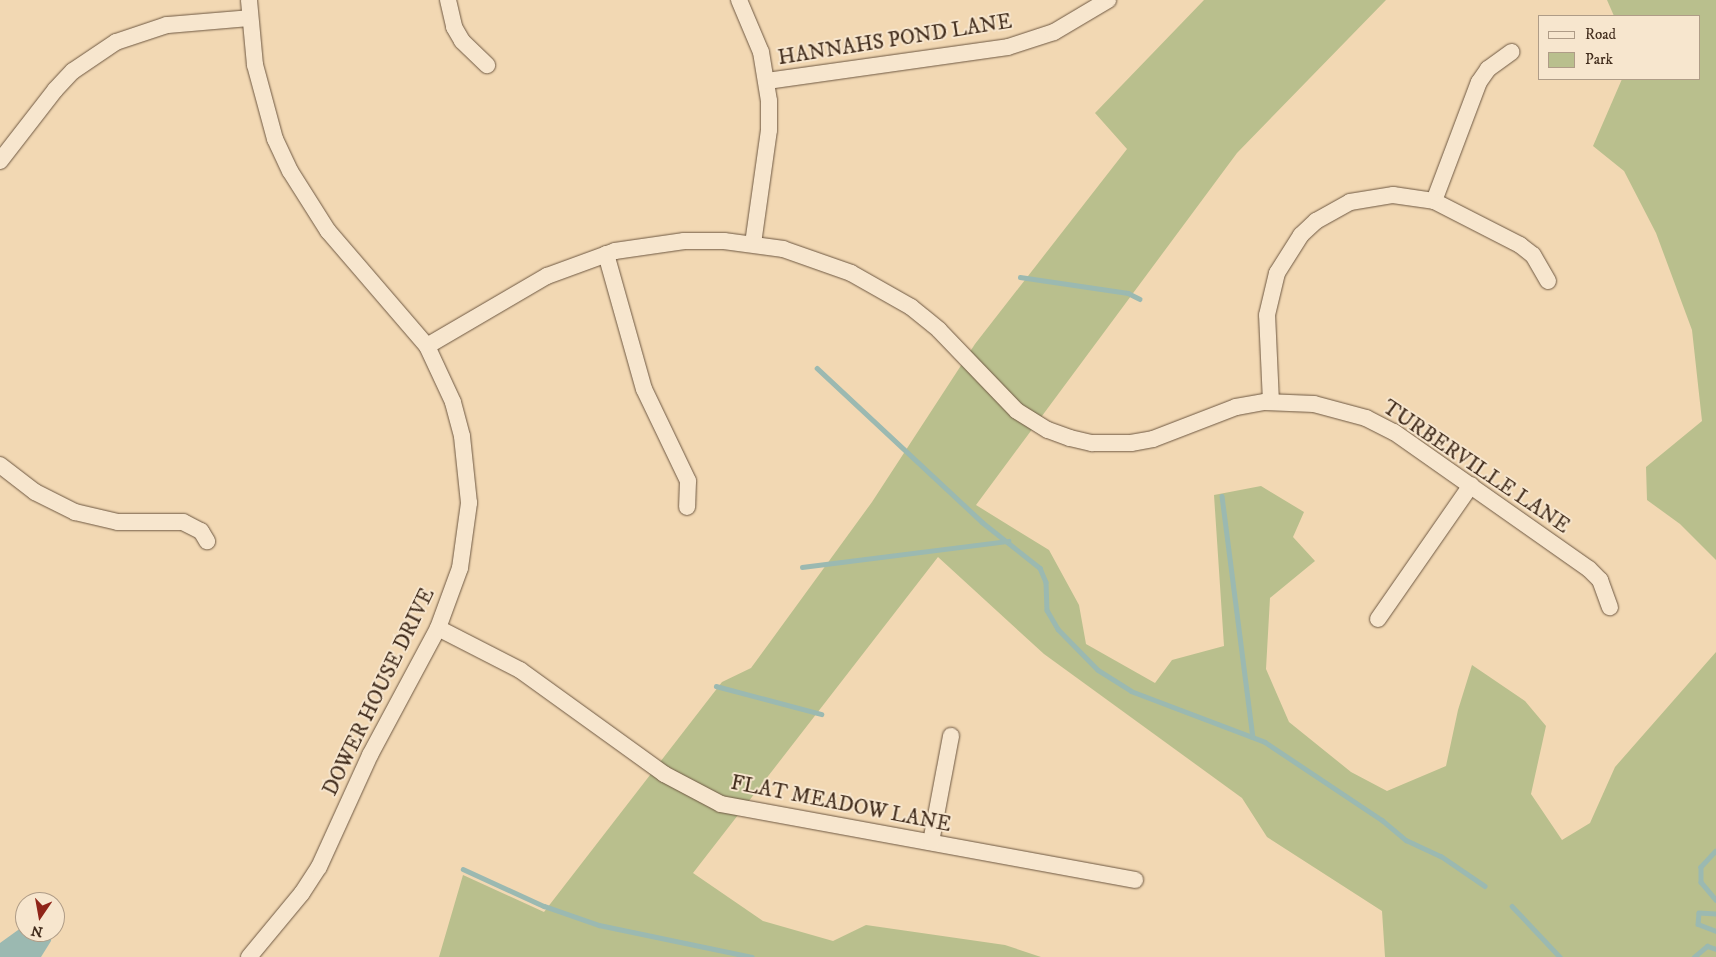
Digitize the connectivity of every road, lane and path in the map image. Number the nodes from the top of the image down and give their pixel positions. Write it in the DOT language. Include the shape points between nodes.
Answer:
graph roads {
  1 [pos="249,0"];
  2 [pos="448,0"];
  3 [pos="739,0"];
  4 [pos="1108,0"];
  5 [pos="250,18"];
  6 [pos="1511,52"];
  7 [pos="488,65"];
  8 [pos="767,81"];
  9 [pos="0,161"];
  10 [pos="1434,202"];
  11 [pos="753,244"];
  12 [pos="606,254"];
  13 [pos="1548,281"];
  14 [pos="427,346"];
  15 [pos="1271,402"];
  16 [pos="0,465"];
  17 [pos="1471,485"];
  18 [pos="687,507"];
  19 [pos="207,541"];
  20 [pos="1610,607"];
  21 [pos="1378,619"];
  22 [pos="438,628"];
  23 [pos="951,736"];
  24 [pos="931,842"];
  25 [pos="1135,880"];
  26 [pos="249,957"];
  1 -- 5 [label="street, DOWER HOUSE DRIVE"];
  2 -- 7 [label="street" via="454,27 462,41"];
  3 -- 8 [label="street" via="761,52"];
  4 -- 8 [label="street, HANNAHS POND LANE" via="1054,32 1008,46"];
  5 -- 9 [label="street" via="168,25 116,42 94,55 54,90"];
  5 -- 14 [label="street, DOWER HOUSE DRIVE" via="264,103 290,171 328,231"];
  6 -- 10 [label="street" via="1488,69 1479,82"];
  8 -- 11 [label="street" via="768,130"];
  10 -- 13 [label="street" via="1520,245 1533,255"];
  10 -- 15 [label="street" via="1393,194 1372,196 1333,210 1301,235 1284,260 1270,294"];
  11 -- 12 [label="street, TURBERVILLE LANE" via="684,241"];
  11 -- 15 [label="street, TURBERVILLE LANE" via="818,260 882,289 939,330 1017,411 1048,430 1070,438 1092,443 1131,443 1236,407"];
  12 -- 14 [label="street, TURBERVILLE LANE" via="547,276"];
  12 -- 18 [label="street" via="644,389 688,481"];
  14 -- 22 [label="street, DOWER HOUSE DRIVE" via="453,402 462,436 469,503 460,568"];
  15 -- 17 [label="street, TURBERVILLE LANE" via="1314,404 1366,418 1394,432"];
  16 -- 19 [label="street" via="35,492 75,512 118,522 183,522 193,525"];
  17 -- 20 [label="street, TURBERVILLE LANE" via="1589,569 1600,580"];
  17 -- 21 [label="street"];
  22 -- 24 [label="street, FLAT MEADOW LANE" via="549,688 664,774 707,798 749,811"];
  22 -- 26 [label="street, DOWER HOUSE DRIVE" via="370,755 319,867"];
  23 -- 24 [label="street"];
  24 -- 25 [label="street, FLAT MEADOW LANE"];
}
